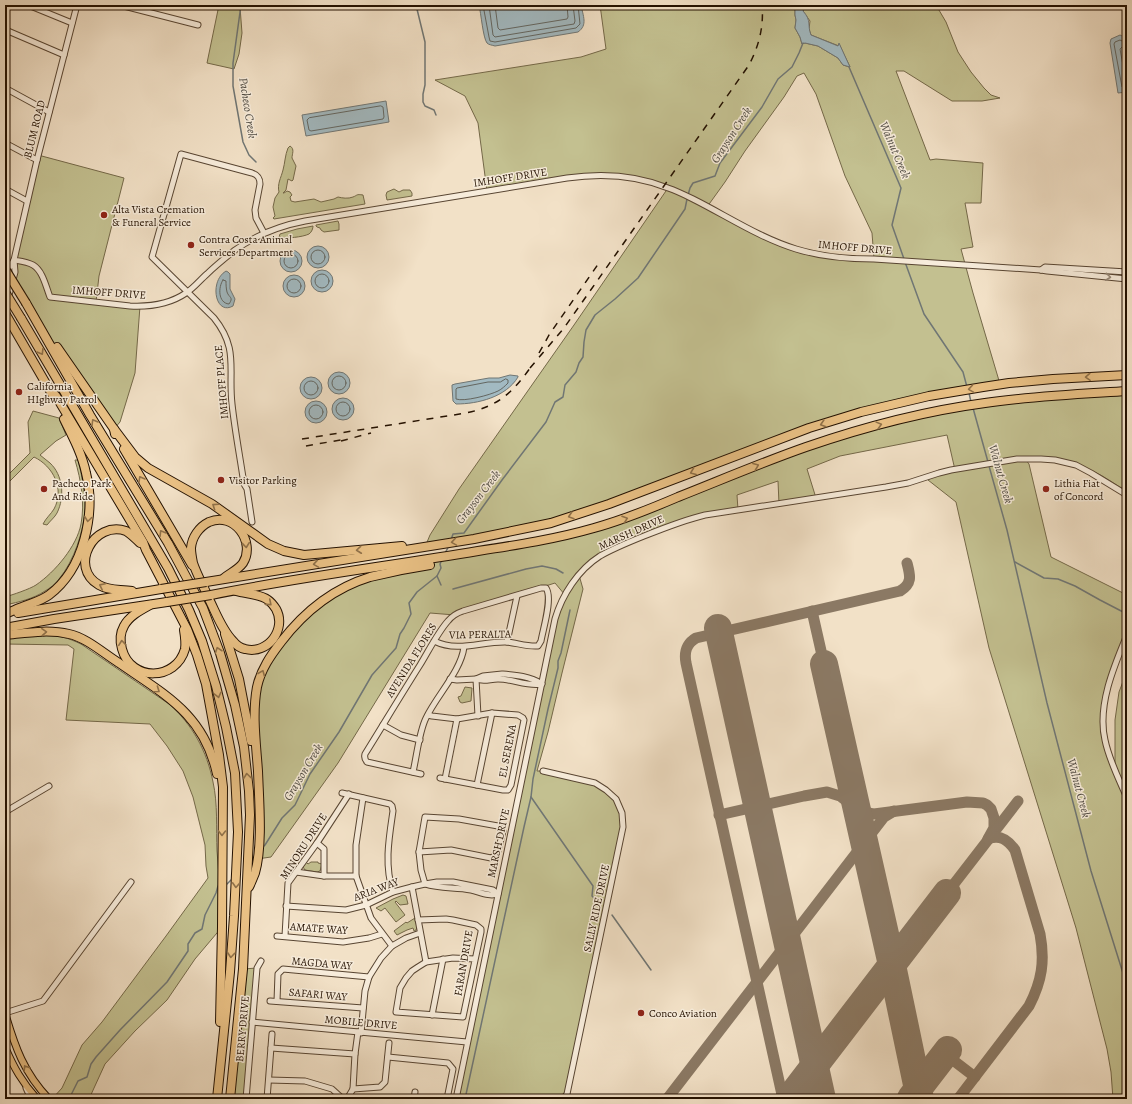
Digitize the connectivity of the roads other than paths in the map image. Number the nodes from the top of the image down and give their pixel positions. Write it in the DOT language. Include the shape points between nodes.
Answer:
graph roads {
  1 [pos="28,5"];
  2 [pos="77,5"];
  3 [pos="120,5"];
  4 [pos="72,23"];
  5 [pos="198,25"];
  6 [pos="8,31"];
  7 [pos="64,55"];
  8 [pos="5,88"];
  9 [pos="49,112"];
  10 [pos="5,143"];
  11 [pos="37,160"];
  12 [pos="5,189"];
  13 [pos="27,201"];
  14 [pos="264,233"];
  15 [pos="14,260"];
  16 [pos="5,269"];
  17 [pos="1041,270"];
  18 [pos="1127,272"];
  19 [pos="1127,278"];
  20 [pos="5,284"];
  21 [pos="5,292"];
  22 [pos="188,292"];
  23 [pos="26,303"];
  24 [pos="5,311"];
  25 [pos="1127,375"];
  26 [pos="50,390"];
  27 [pos="1127,391"];
  28 [pos="114,429"];
  29 [pos="1127,495"];
  30 [pos="252,522"];
  31 [pos="425,546"];
  32 [pos="146,550"];
  33 [pos="413,565"];
  34 [pos="197,572"];
  35 [pos="220,580"];
  36 [pos="546,588"];
  37 [pos="233,590"];
  38 [pos="140,593"];
  39 [pos="517,596"];
  40 [pos="150,604"];
  41 [pos="5,615"];
  42 [pos="180,618"];
  43 [pos="222,624"];
  44 [pos="5,628"];
  45 [pos="5,635"];
  46 [pos="1127,635"];
  47 [pos="434,641"];
  48 [pos="507,642"];
  49 [pos="464,647"];
  50 [pos="450,679"];
  51 [pos="476,679"];
  52 [pos="542,684"];
  53 [pos="492,713"];
  54 [pos="428,714"];
  55 [pos="478,716"];
  56 [pos="457,719"];
  57 [pos="383,725"];
  58 [pos="420,740"];
  59 [pos="543,771"];
  60 [pos="413,772"];
  61 [pos="421,774"];
  62 [pos="477,785"];
  63 [pos="49,786"];
  64 [pos="342,793"];
  65 [pos="349,794"];
  66 [pos="363,798"];
  67 [pos="1127,798"];
  68 [pos="260,802"];
  69 [pos="5,812"];
  70 [pos="223,813"];
  71 [pos="317,843"];
  72 [pos="419,852"];
  73 [pos="296,872"];
  74 [pos="324,876"];
  75 [pos="356,876"];
  76 [pos="131,882"];
  77 [pos="424,884"];
  78 [pos="412,886"];
  79 [pos="247,891"];
  80 [pos="394,892"];
  81 [pos="498,894"];
  82 [pos="286,906"];
  83 [pos="366,906"];
  84 [pos="418,920"];
  85 [pos="420,933"];
  86 [pos="382,934"];
  87 [pos="277,936"];
  88 [pos="285,936"];
  89 [pos="392,946"];
  90 [pos="443,960"];
  91 [pos="475,960"];
  92 [pos="261,961"];
  93 [pos="426,962"];
  94 [pos="369,977"];
  95 [pos="270,1001"];
  96 [pos="277,1001"];
  97 [pos="363,1008"];
  98 [pos="5,1013"];
  99 [pos="432,1015"];
  100 [pos="252,1022"];
  101 [pos="360,1032"];
  102 [pos="272,1034"];
  103 [pos="467,1042"];
  104 [pos="389,1043"];
  105 [pos="5,1047"];
  106 [pos="271,1048"];
  107 [pos="355,1054"];
  108 [pos="388,1057"];
  109 [pos="220,1059"];
  110 [pos="269,1080"];
  111 [pos="25,1085"];
  112 [pos="353,1089"];
  113 [pos="415,1092"];
  114 [pos="31,1099"];
  115 [pos="37,1099"];
  116 [pos="48,1099"];
  117 [pos="217,1099"];
  118 [pos="230,1099"];
  119 [pos="246,1099"];
  120 [pos="267,1099"];
  121 [pos="343,1099"];
  122 [pos="347,1099"];
  123 [pos="414,1099"];
  124 [pos="447,1099"];
  125 [pos="456,1099"];
  126 [pos="563,1099"];
  1 -- 4 [label="street"];
  2 -- 4 [label="street, BLUM ROAD"];
  3 -- 5 [label="street"];
  4 -- 7 [label="street, BLUM ROAD"];
  6 -- 7 [label="street"];
  7 -- 9 [label="street, BLUM ROAD"];
  8 -- 9 [label="street"];
  9 -- 11 [label="street, BLUM ROAD"];
  10 -- 11 [label="street"];
  11 -- 13 [label="street, BLUM ROAD"];
  12 -- 13 [label="street"];
  13 -- 15 [label="street, BLUM ROAD"];
  14 -- 17 [label="street, IMHOFF DRIVE" via="305,220 599,175 629,177 671,188 759,234 819,256"];
  14 -- 22 [label="street, IMHOFF DRIVE" via="222,260"];
  14 -- 22 [label="street, IMHOFF PLACE" via="255,213 260,184 258,176 181,154 152,257"];
  15 -- 20 [label="street, BLUM ROAD" via="8,270"];
  15 -- 22 [label="street, IMHOFF DRIVE" via="38,269 50,297 140,306 167,303"];
  15 -- 24 [label="street, BLUM ROAD" via="15,272"];
  16 -- 23 [label="highway, bridge"];
  17 -- 18 [label="street, IMHOFF DRIVE" via="1045,267"];
  17 -- 19 [label="street, IMHOFF DRIVE, one-way"];
  21 -- 109 [label="highway, one-way, bridge" via="168,568 202,641 216,686 235,773 238,832 230,972"];
  22 -- 30 [label="street, IMHOFF PLACE" via="214,318 228,342 232,403"];
  23 -- 28 [label="highway"];
  79 -- 23 [label="highway, one-way" via="249,791 244,747 220,653 203,608 168,543"];
  24 -- 26 [label="highway"];
  25 -- 31 [label="highway, one-way" via="1053,379 971,388 861,412 809,428 609,504 550,523"];
  26 -- 32 [label="highway" via="56,396"];
  26 -- 41 [label="highway, one-way" via="80,453 90,494 89,520 78,558 59,587 33,604"];
  33 -- 27 [label="highway, one-way" via="522,548 533,542 612,523 809,446 883,424 933,412 1013,399"];
  31 -- 28 [label="highway, one-way" via="421,544 316,555 284,551 268,544 212,504 148,468 135,457"];
  34 -- 28 [label="highway, one-way"];
  29 -- 52 [label="street, MARSH DRIVE" via="1076,465 1055,460 1017,459 939,473 886,487 705,515 670,525 612,549 588,565 575,580 558,609"];
  31 -- 35 [label="highway, one-way"];
  38 -- 32 [label="highway, one-way" via="108,589 98,584 88,574 85,558 87,548 93,540 100,534 117,529 127,532"];
  32 -- 42 [label="highway"];
  33 -- 37 [label="highway"];
  68 -- 33 [label="highway, one-way" via="254,718 258,685 268,658 292,627 333,594 363,580"];
  34 -- 35 [label="highway, one-way" via="191,550 196,533 210,522 228,521 242,531 247,548 244,562 240,567"];
  34 -- 43 [label="highway"];
  35 -- 38 [label="highway, bridge"];
  36 -- 39 [label="street, AVENIDA FLORES"];
  36 -- 48 [label="street, VIA PERALTA" via="549,592 548,603 540,644 536,646"];
  37 -- 40 [label="highway, bridge"];
  37 -- 43 [label="highway, one-way" via="268,600 278,614 278,630 275,637 264,647 256,650 246,649 232,640"];
  38 -- 41 [label="highway"];
  39 -- 47 [label="street, AVENIDA FLORES" via="458,613 448,621"];
  39 -- 48 [label="street"];
  42 -- 40 [label="highway, one-way" via="185,640 182,656 168,670 155,674 142,672 128,661 123,652 121,634 129,619"];
  40 -- 44 [label="highway"];
  42 -- 70 [label="highway" via="187,629 206,684 219,755"];
  43 -- 68 [label="highway" via="239,679"];
  45 -- 70 [label="highway, one-way" via="61,632 75,636 178,705 199,729 210,750 215,764"];
  46 -- 67 [label="street" via="1111,675 1103,727 1106,747"];
  47 -- 49 [label="street, VIA PERALTA" via="447,646"];
  47 -- 57 [label="street, AVENIDA FLORES"];
  48 -- 49 [label="street, VIA PERALTA" via="481,643"];
  49 -- 50 [label="street" via="462,657"];
  50 -- 51 [label="street"];
  50 -- 54 [label="street"];
  51 -- 52 [label="street" via="502,674 530,678"];
  51 -- 55 [label="street"];
  52 -- 81 [label="street, MARSH DRIVE"];
  53 -- 55 [label="street, EL SERENA"];
  53 -- 62 [label="street"];
  53 -- 62 [label="street, EL SERENA" via="518,715 523,718 511,785 508,790"];
  54 -- 56 [label="street, EL SERENA"];
  54 -- 58 [label="street"];
  55 -- 56 [label="street, EL SERENA"];
  56 -- 62 [label="street, EL SERENA" via="442,778"];
  57 -- 58 [label="street" via="401,735"];
  57 -- 60 [label="street, AVENIDA FLORES" via="364,758 367,762"];
  58 -- 60 [label="street"];
  59 -- 126 [label="street, SALLY RIDE DRIVE" via="595,783 606,790 616,799 622,812 623,827 567,1094"];
  60 -- 61 [label="street"];
  63 -- 69 [label="street"];
  64 -- 65 [label="street"];
  65 -- 66 [label="street"];
  65 -- 71 [label="street, MINORU DRIVE"];
  66 -- 75 [label="street" via="356,844"];
  66 -- 80 [label="street" via="390,804 393,808 388,854"];
  68 -- 79 [label="highway" via="255,874"];
  70 -- 109 [label="highway, one-way"];
  71 -- 73 [label="street, MINORU DRIVE"];
  71 -- 74 [label="street" via="324,849"];
  72 -- 72 [label="street" via="425,818 458,819 498,826 503,832 497,855 491,858 451,850"];
  72 -- 77 [label="street"];
  73 -- 74 [label="street"];
  73 -- 82 [label="street, MINORU DRIVE" via="288,883"];
  74 -- 75 [label="street"];
  75 -- 83 [label="street"];
  76 -- 98 [label="street" via="43,1002"];
  77 -- 78 [label="street, ARIA WAY"];
  77 -- 81 [label="street, ARIA WAY" via="453,882 493,890"];
  78 -- 80 [label="street, ARIA WAY"];
  78 -- 84 [label="street"];
  79 -- 118 [label="highway" via="243,969"];
  80 -- 83 [label="street, ARIA WAY"];
  81 -- 103 [label="street, MARSH DRIVE"];
  82 -- 83 [label="street, ARIA WAY" via="346,910"];
  82 -- 88 [label="street, MINORU DRIVE"];
  83 -- 86 [label="street"];
  84 -- 85 [label="street"];
  84 -- 91 [label="street, FARAN DRIVE" via="446,919 480,926"];
  85 -- 89 [label="street"];
  85 -- 93 [label="street"];
  86 -- 88 [label="street, AMATE WAY" via="342,942"];
  86 -- 89 [label="street"];
  87 -- 88 [label="street, AMATE WAY"];
  89 -- 94 [label="street"];
  90 -- 91 [label="street"];
  90 -- 93 [label="street"];
  90 -- 99 [label="street"];
  91 -- 99 [label="street, FARAN DRIVE" via="463,1017"];
  92 -- 100 [label="street, BERRY DRIVE" via="257,968"];
  93 -- 99 [label="street" via="406,978 400,988 396,1012"];
  94 -- 96 [label="street, MAGDA WAY" via="283,969 278,974"];
  94 -- 97 [label="street"];
  95 -- 96 [label="street, SAFARI WAY"];
  96 -- 97 [label="street, SAFARI WAY"];
  97 -- 101 [label="street"];
  116 -- 98 [label="main road, one-way" via="22,1062"];
  100 -- 101 [label="street, MOBILE DRIVE"];
  100 -- 119 [label="street, BERRY DRIVE"];
  101 -- 103 [label="street, MOBILE DRIVE"];
  101 -- 107 [label="street"];
  102 -- 106 [label="street"];
  103 -- 125 [label="street, MARSH DRIVE"];
  104 -- 108 [label="street"];
  105 -- 111 [label="main road"];
  106 -- 107 [label="street"];
  106 -- 110 [label="street"];
  107 -- 112 [label="street"];
  108 -- 112 [label="street" via="385,1082 380,1087"];
  108 -- 124 [label="street" via="448,1063 453,1069"];
  109 -- 117 [label="highway"];
  110 -- 120 [label="street"];
  110 -- 121 [label="street" via="305,1081 332,1089"];
  111 -- 114 [label="street"];
  111 -- 115 [label="main road"];
  112 -- 122 [label="street"];
  113 -- 123 [label="street"];
}
